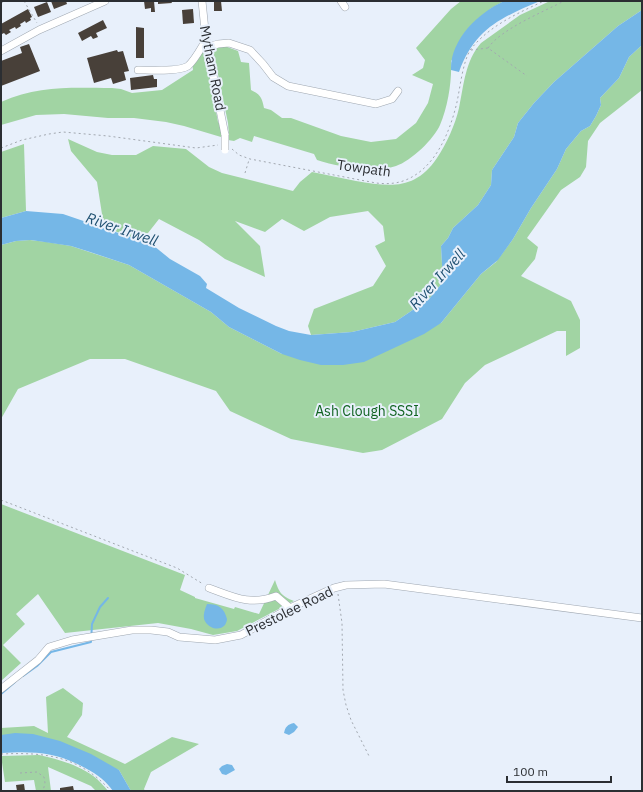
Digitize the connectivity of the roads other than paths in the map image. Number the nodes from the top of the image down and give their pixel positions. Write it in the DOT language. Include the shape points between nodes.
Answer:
graph roads {
  1 [pos="104,1"];
  2 [pos="202,1"];
  3 [pos="207,43"];
  4 [pos="1,51"];
  5 [pos="138,70"];
  6 [pos="398,91"];
  7 [pos="225,148"];
  8 [pos="209,588"];
  9 [pos="290,608"];
  10 [pos="642,618"];
  11 [pos="1,689"];
  1 -- 4 [label="street"];
  2 -- 3 [label="street, Mytham Road"];
  3 -- 5 [label="street" via="189,65 183,68"];
  3 -- 6 [label="street" via="229,43 250,50 273,77 288,86 376,104 392,99"];
  3 -- 7 [label="street, Mytham Road, bridge" via="225,135"];
  8 -- 9 [label="street" via="240,599 255,601 276,596"];
  9 -- 10 [label="street, Prestolee Road" via="337,587 384,584"];
  9 -- 11 [label="street, Prestolee Road" via="242,635 215,640 179,637 168,632 151,630 132,630 72,640 49,647 38,660"];
}
